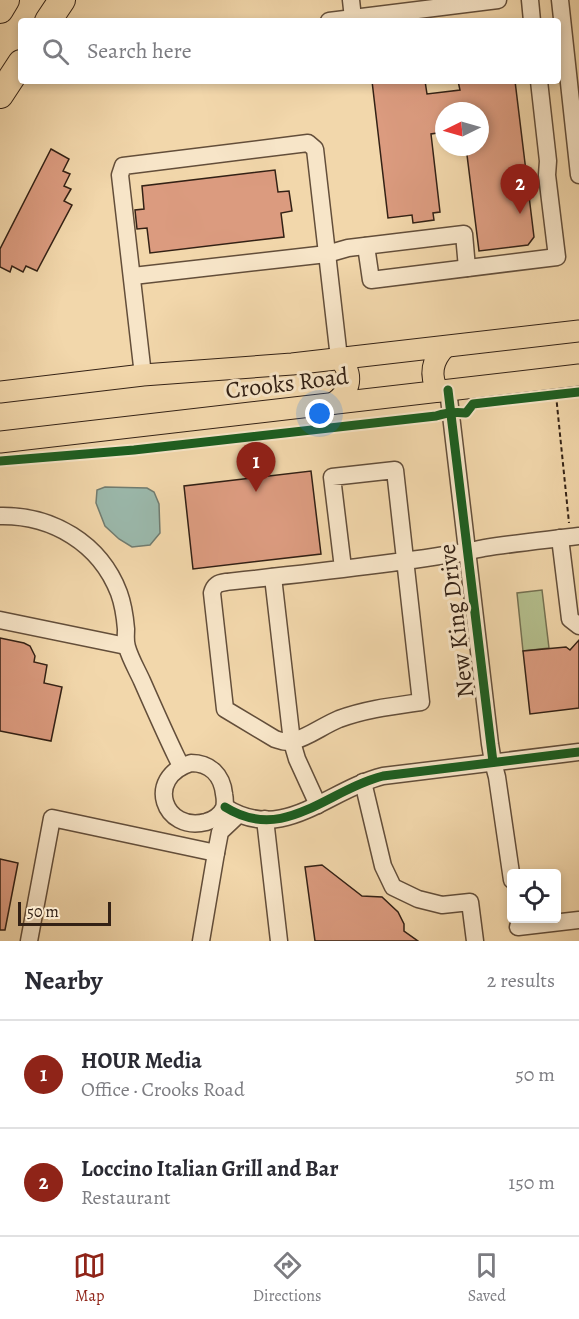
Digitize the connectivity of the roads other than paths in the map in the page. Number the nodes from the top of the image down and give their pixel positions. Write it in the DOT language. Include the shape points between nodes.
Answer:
graph roads {
  1 [pos="6,0"];
  2 [pos="62,0"];
  3 [pos="351,0"];
  4 [pos="498,0"];
  5 [pos="530,0"];
  6 [pos="560,0"];
  7 [pos="0,10"];
  8 [pos="50,18"];
  9 [pos="353,18"];
  10 [pos="532,18"];
  11 [pos="18,68"];
  12 [pos="539,84"];
  13 [pos="0,95"];
  14 [pos="579,169"];
  15 [pos="547,175"];
  16 [pos="579,175"];
  17 [pos="366,246"];
  18 [pos="327,254"];
  19 [pos="468,268"];
  20 [pos="133,276"];
  21 [pos="579,331"];
  22 [pos="445,346"];
  23 [pos="339,358"];
  24 [pos="143,375"];
  25 [pos="579,375"];
  26 [pos="443,391"];
  27 [pos="0,392"];
  28 [pos="334,403"];
  29 [pos="0,442"];
  30 [pos="0,516"];
  31 [pos="570,535"];
  32 [pos="468,552"];
  33 [pos="406,560"];
  34 [pos="343,568"];
  35 [pos="273,576"];
  36 [pos="0,621"];
  37 [pos="579,626"];
  38 [pos="126,646"];
  39 [pos="292,742"];
  40 [pos="579,752"];
  41 [pos="493,762"];
  42 [pos="181,766"];
  43 [pos="363,782"];
  44 [pos="318,805"];
  45 [pos="231,811"];
  46 [pos="265,819"];
  47 [pos="216,853"];
  48 [pos="510,869"];
  49 [pos="579,920"];
  50 [pos="518,929"];
  51 [pos="29,941"];
  52 [pos="201,941"];
  53 [pos="279,941"];
  54 [pos="475,941"];
  1 -- 7 [label="highway"];
  2 -- 8 [label="highway"];
  3 -- 9 [label="street"];
  4 -- 9 [label="street"];
  5 -- 10 [label="street"];
  6 -- 14 [label="street"];
  11 -- 13 [label="highway"];
  12 -- 15 [label="street"];
  14 -- 15 [label="street"];
  14 -- 16 [label="street"];
  15 -- 19 [label="street" via="557,257"];
  17 -- 18 [label="street"];
  17 -- 19 [label="street" via="371,280"];
  17 -- 19 [label="street" via="464,234"];
  18 -- 20 [label="street"];
  18 -- 20 [label="street" via="315,149 308,143 299,144 123,166 120,176"];
  18 -- 23 [label="street"];
  20 -- 24 [label="street"];
  21 -- 22 [label="main road, Crooks Road"];
  22 -- 23 [label="main road, Crooks Road"];
  22 -- 26 [label="main road" via="432,369 434,384"];
  23 -- 24 [label="main road, Crooks Road"];
  23 -- 28 [label="main road" via="348,370 348,385 342,398"];
  24 -- 27 [label="main road, Crooks Road"];
  25 -- 26 [label="main road, Crooks Road"];
  26 -- 28 [label="main road, Crooks Road"];
  26 -- 32 [label="street, New King Drive"];
  28 -- 29 [label="main road, Crooks Road"];
  30 -- 38 [label="street" via="50,523 74,535 94,552 119,593"];
  31 -- 32 [label="street"];
  31 -- 37 [label="street" via="570,619"];
  32 -- 33 [label="street"];
  32 -- 41 [label="street, New King Drive"];
  33 -- 34 [label="street"];
  33 -- 34 [label="street" via="395,470 332,477"];
  33 -- 39 [label="street" via="421,702 354,714"];
  34 -- 35 [label="street"];
  35 -- 39 [label="street"];
  35 -- 39 [label="street" via="213,587 225,709 275,739"];
  36 -- 38 [label="street"];
  38 -- 42 [label="street"];
  39 -- 44 [label="street"];
  40 -- 41 [label="street"];
  41 -- 43 [label="street" via="399,773"];
  41 -- 48 [label="street, New King Drive"];
  42 -- 45 [label="street" via="199,763 212,769 222,783"];
  42 -- 45 [label="street" via="170,775 164,789 167,807 174,815 189,823 199,823"];
  43 -- 44 [label="street"];
  43 -- 54 [label="street" via="382,866 393,887 442,905 470,902"];
  44 -- 46 [label="street" via="291,817"];
  45 -- 46 [label="street"];
  45 -- 47 [label="street" via="220,832"];
  46 -- 53 [label="street"];
  47 -- 51 [label="street" via="52,818"];
  47 -- 52 [label="street"];
  49 -- 50 [label="street"];
}
